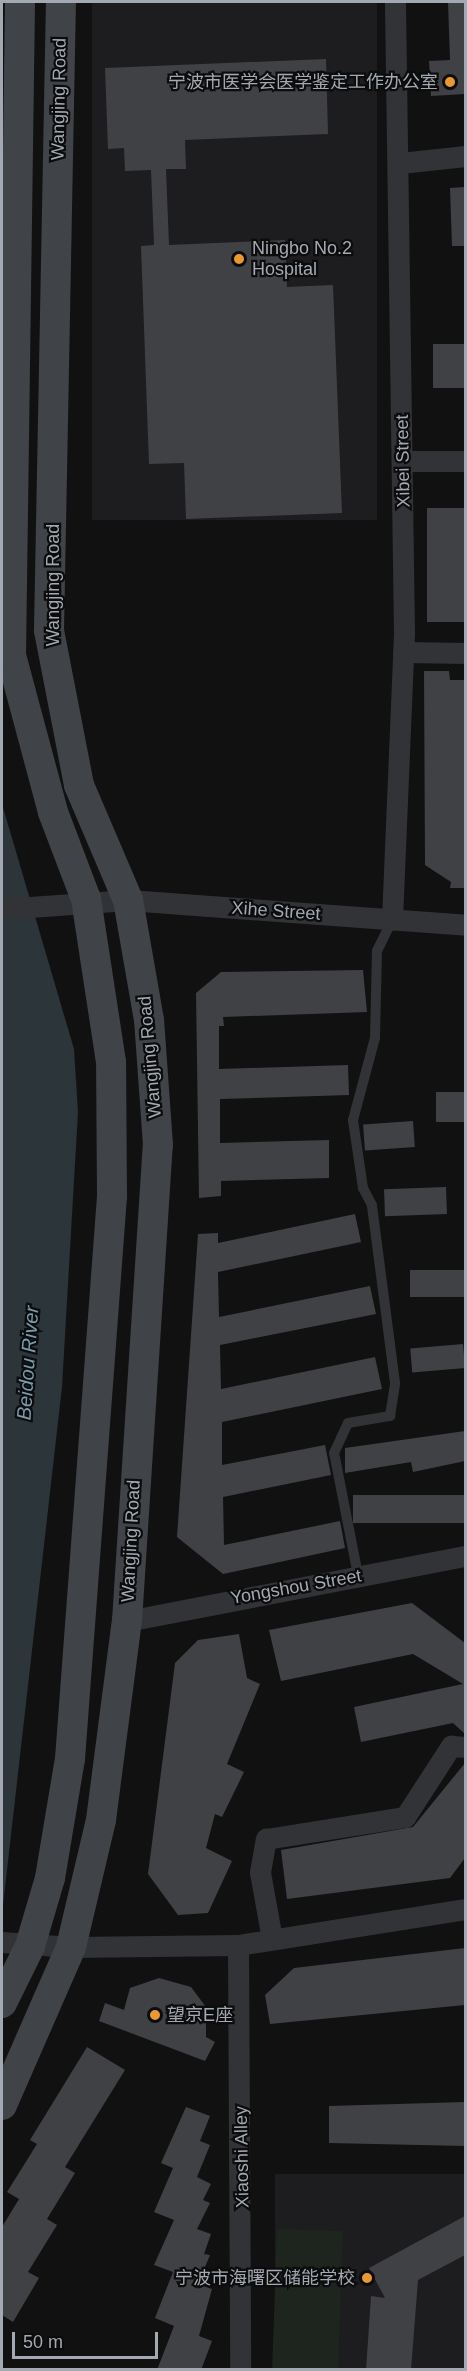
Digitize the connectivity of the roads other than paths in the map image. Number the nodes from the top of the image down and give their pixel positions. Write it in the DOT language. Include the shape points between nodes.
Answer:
graph roads {
  1 [pos="20,2"];
  2 [pos="62,2"];
  3 [pos="395,2"];
  4 [pos="465,156"];
  5 [pos="400,163"];
  6 [pos="403,461"];
  7 [pos="465,461"];
  8 [pos="403,652"];
  9 [pos="465,653"];
  10 [pos="86,899"];
  11 [pos="128,900"];
  12 [pos="2,909"];
  13 [pos="392,920"];
  14 [pos="465,925"];
  15 [pos="465,1556"];
  16 [pos="358,1575"];
  17 [pos="127,1621"];
  18 [pos="465,1747"];
  19 [pos="465,1909"];
  20 [pos="272,1939"];
  21 [pos="16,1944"];
  22 [pos="238,1945"];
  23 [pos="71,1947"];
  24 [pos="2,2003"];
  25 [pos="2,2105"];
  26 [pos="240,2370"];
  1 -- 10 [label="main road" via="11,655 53,812"];
  2 -- 11 [label="main road, Wangjing Road" via="49,630 79,784"];
  3 -- 5 [label="street, Xibei Street"];
  4 -- 5 [label="street"];
  5 -- 6 [label="street, Xibei Street"];
  6 -- 7 [label="street"];
  6 -- 8 [label="street, Xibei Street"];
  8 -- 9 [label="street"];
  8 -- 13 [label="street, Xibei Street"];
  10 -- 11 [label="street, Xihe Street"];
  10 -- 12 [label="street, Xihe Street"];
  10 -- 21 [label="main road" via="111,1062 112,1196 70,1759 50,1878"];
  11 -- 13 [label="street, Xihe Street"];
  11 -- 17 [label="main road, Wangjing Road" via="149,1020 158,1145"];
  13 -- 14 [label="street, Xihe Street"];
  13 -- 16 [label="lane" via="376,951 375,1038 353,1120 363,1188 372,1204 395,1383 390,1416 348,1423 334,1453"];
  15 -- 16 [label="street, Yongshou Street"];
  16 -- 17 [label="street, Yongshou Street"];
  17 -- 23 [label="main road, Wangjing Road" via="101,1820"];
  18 -- 20 [label="street" via="451,1746 405,1817 266,1839 260,1872"];
  19 -- 20 [label="street"];
  20 -- 22 [label="street"];
  21 -- 23 [label="street"];
  21 -- 24 [label="main road"];
  22 -- 23 [label="street"];
  22 -- 26 [label="street, Xiaoshi Alley"];
  23 -- 25 [label="main road, Wangjing Road"];
}
